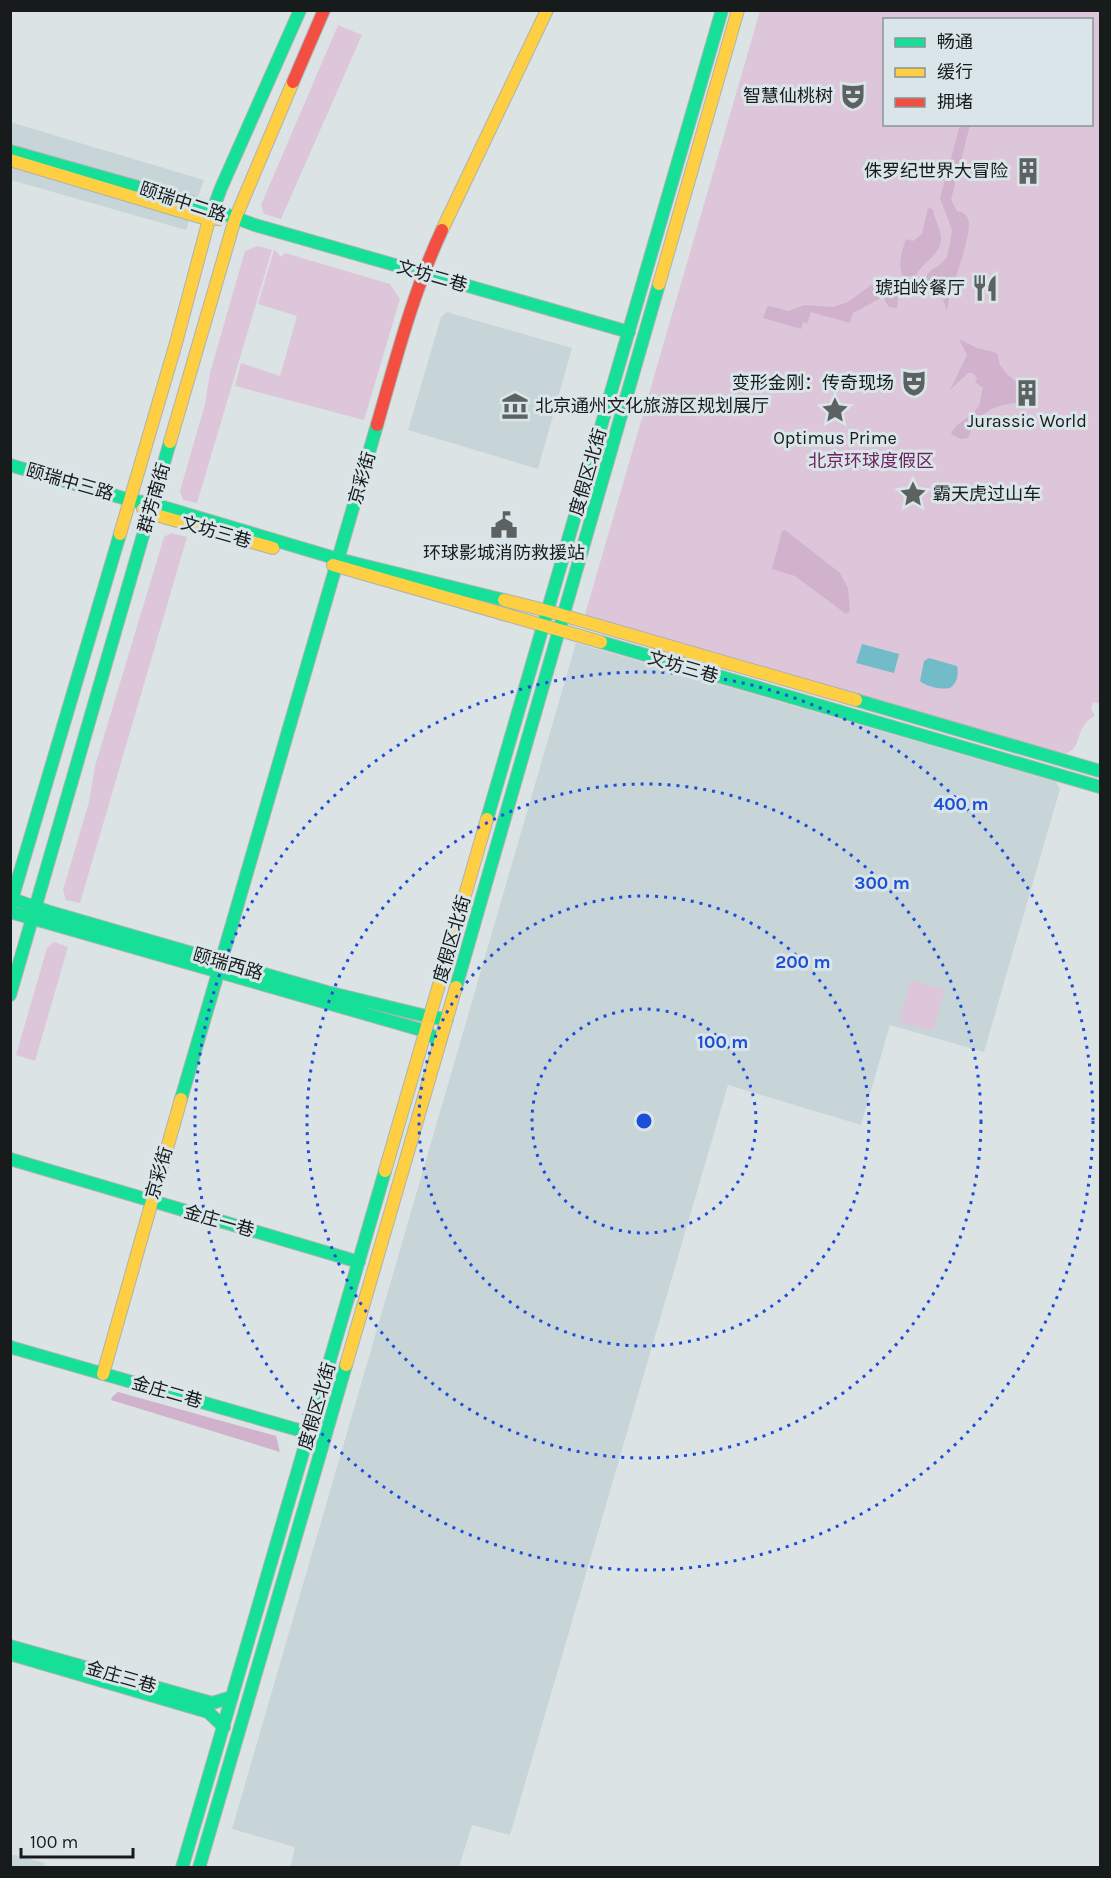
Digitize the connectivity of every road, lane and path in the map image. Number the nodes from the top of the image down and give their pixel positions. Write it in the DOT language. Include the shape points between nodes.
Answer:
graph roads {
  1 [pos="300,10"];
  2 [pos="324,10"];
  3 [pos="547,10"];
  4 [pos="722,10"];
  5 [pos="738,10"];
  6 [pos="10,151"];
  7 [pos="10,160"];
  8 [pos="212,214"];
  9 [pos="235,219"];
  10 [pos="423,273"];
  11 [pos="629,332"];
  12 [pos="10,465"];
  13 [pos="130,500"];
  14 [pos="151,509"];
  15 [pos="337,563"];
  16 [pos="548,611"];
  17 [pos="564,616"];
  18 [pos="543,627"];
  19 [pos="559,630"];
  20 [pos="1100,771"];
  21 [pos="1100,787"];
  22 [pos="11,905"];
  23 [pos="34,912"];
  24 [pos="220,968"];
  25 [pos="10,995"];
  26 [pos="429,1017"];
  27 [pos="447,1018"];
  28 [pos="425,1031"];
  29 [pos="440,1042"];
  30 [pos="10,1159"];
  31 [pos="151,1201"];
  32 [pos="359,1262"];
  33 [pos="10,1347"];
  34 [pos="103,1374"];
  35 [pos="320,1398"];
  36 [pos="334,1402"];
  37 [pos="309,1433"];
  38 [pos="323,1437"];
  39 [pos="299,1468"];
  40 [pos="313,1473"];
  41 [pos="10,1646"];
  42 [pos="10,1654"];
  43 [pos="232,1697"];
  44 [pos="224,1727"];
  45 [pos="182,1868"];
  46 [pos="199,1868"];
  1 -- 8 [label="main road, 群芳南街"];
  2 -- 9 [label="main road, 群芳南街"];
  3 -- 10 [label="main road, 京彩街"];
  4 -- 11 [label="main road, 度假区北街"];
  5 -- 17 [label="main road, 度假区北街"];
  6 -- 8 [label="main road, 颐瑞中二路"];
  7 -- 8 [label="main road, 颐瑞中二路" via="200,217"];
  8 -- 9 [label="main road, 颐瑞中二路"];
  8 -- 13 [label="main road, 群芳南街"];
  9 -- 10 [label="main road, 文坊二巷"];
  9 -- 14 [label="main road, 群芳南街"];
  10 -- 11 [label="main road, 文坊二巷"];
  10 -- 15 [label="main road, 京彩街"];
  11 -- 16 [label="main road, 度假区北街"];
  12 -- 13 [label="main road, 颐瑞中三路"];
  13 -- 14 [label="main road, 文坊三巷"];
  13 -- 22 [label="main road, 群芳南街"];
  14 -- 15 [label="main road, 文坊三巷"];
  14 -- 23 [label="main road, 群芳南街"];
  15 -- 16 [label="main road, 文坊三巷"];
  15 -- 18 [label="main road, 文坊三巷"];
  15 -- 24 [label="main road, 京彩街"];
  16 -- 17 [label="main road, 文坊三巷"];
  16 -- 18 [label="main road, 度假区北街"];
  17 -- 19 [label="main road, 度假区北街"];
  17 -- 20 [label="main road, 文坊三巷"];
  18 -- 19 [label="main road, 文坊三巷"];
  18 -- 26 [label="main road, 度假区北街"];
  19 -- 21 [label="main road, 文坊三巷"];
  19 -- 27 [label="main road, 度假区北街"];
  22 -- 23 [label="main road, 颐瑞西路"];
  23 -- 24 [label="main road, 颐瑞西路"];
  23 -- 25 [label="main road, 群芳南街"];
  24 -- 26 [label="main road, 颐瑞西路"];
  24 -- 28 [label="main road, 颐瑞西路"];
  24 -- 31 [label="main road, 京彩街"];
  26 -- 27 [label="main road, 颐瑞西路"];
  26 -- 28 [label="main road, 度假区北街"];
  27 -- 29 [label="main road, 度假区北街"];
  28 -- 29 [label="main road, 颐瑞西路"];
  28 -- 32 [label="main road, 度假区北街"];
  29 -- 36 [label="main road, 度假区北街"];
  30 -- 31 [label="main road, 金庄一巷"];
  31 -- 32 [label="main road, 金庄一巷"];
  31 -- 34 [label="main road, 京彩街"];
  32 -- 35 [label="main road, 度假区北街"];
  33 -- 34 [label="main road, 金庄二巷"];
  34 -- 37 [label="main road, 金庄二巷"];
  35 -- 36 [label="main road" via="327,1405"];
  35 -- 37 [label="main road, 度假区北街"];
  36 -- 38 [label="main road, 度假区北街"];
  37 -- 38 [label="main road, 金庄二巷"];
  37 -- 39 [label="main road, 度假区北街"];
  38 -- 40 [label="main road, 度假区北街"];
  39 -- 40 [label="main road" via="309,1468"];
  39 -- 43 [label="main road, 度假区北街"];
  40 -- 46 [label="main road, 度假区北街"];
  41 -- 43 [label="main road, 金庄三巷" via="212,1703"];
  42 -- 44 [label="main road, 金庄三巷" via="208,1712"];
  43 -- 44 [label="main road, 度假区北街"];
  44 -- 45 [label="main road, 度假区北街"];
}
